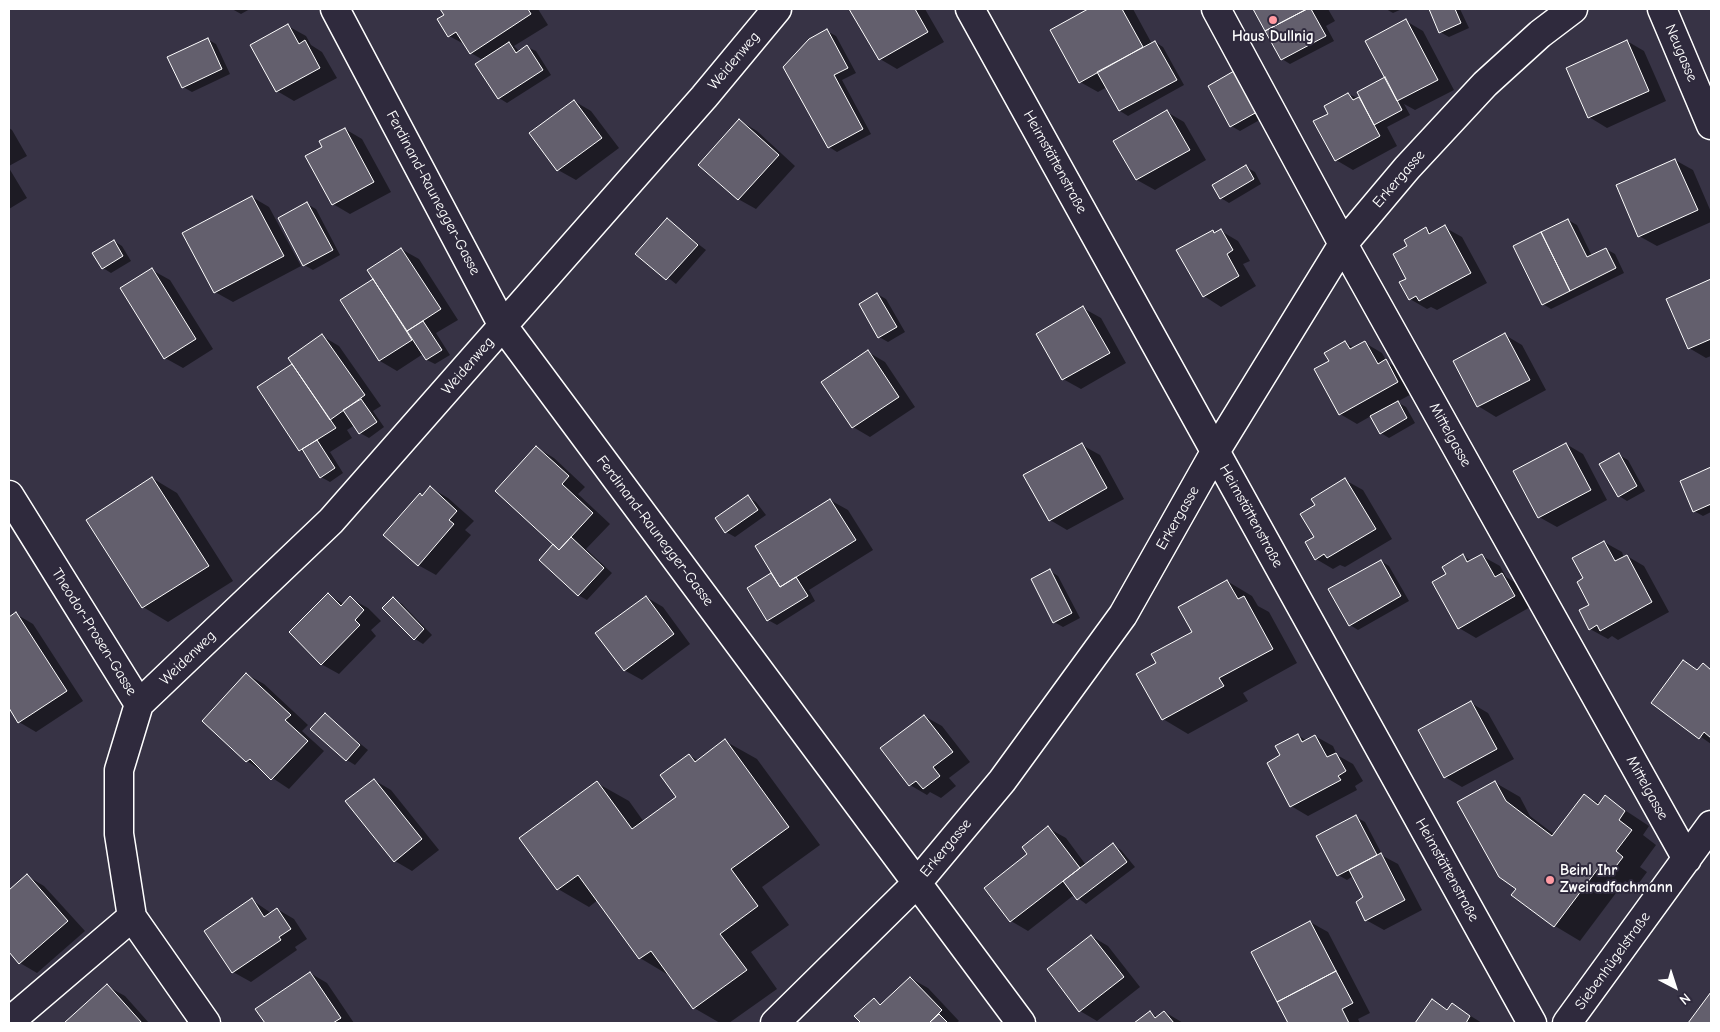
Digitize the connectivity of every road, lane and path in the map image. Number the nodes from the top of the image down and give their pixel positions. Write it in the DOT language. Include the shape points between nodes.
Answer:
graph roads {
  1 [pos="335,9"];
  2 [pos="777,9"];
  3 [pos="970,9"];
  4 [pos="1216,9"];
  5 [pos="1573,9"];
  6 [pos="1662,9"];
  7 [pos="1711,125"];
  8 [pos="1343,244"];
  9 [pos="503,326"];
  10 [pos="1216,452"];
  11 [pos="9,495"];
  12 [pos="139,704"];
  13 [pos="1711,825"];
  14 [pos="1687,859"];
  15 [pos="916,884"];
  16 [pos="132,917"];
  17 [pos="9,1022"];
  18 [pos="206,1023"];
  19 [pos="776,1023"];
  20 [pos="1021,1023"];
  21 [pos="1532,1023"];
  22 [pos="1567,1023"];
  1 -- 9 [label="street, Ferdinand-Raunegger-Gasse"];
  2 -- 9 [label="street, Weidenweg"];
  3 -- 10 [label="street, Heimstättenstraße"];
  4 -- 8 [label="street, Mittelgasse"];
  5 -- 8 [label="street, Erkergasse" via="1485,84 1407,168"];
  6 -- 7 [label="street, Neugasse"];
  8 -- 10 [label="street, Erkergasse"];
  8 -- 14 [label="street, Mittelgasse"];
  9 -- 12 [label="street, Weidenweg" via="331,521"];
  9 -- 15 [label="street, Ferdinand-Raunegger-Gasse"];
  10 -- 15 [label="street, Erkergasse" via="1122,615 1002,781"];
  10 -- 21 [label="street, Heimstättenstraße"];
  11 -- 12 [label="street, Theodor-Prosen-Gasse"];
  12 -- 16 [label="street, Theodor-Prosen-Gasse" via="119,770 119,834"];
  13 -- 14 [label="street, Siebenhügelstraße"];
  14 -- 22 [label="street, Siebenhügelstraße"];
  15 -- 19 [label="street, Erkergasse"];
  15 -- 20 [label="street, Ferdinand-Raunegger-Gasse"];
  16 -- 17 [label="street"];
  16 -- 18 [label="street, Theodor-Prosen-Gasse"];
}
